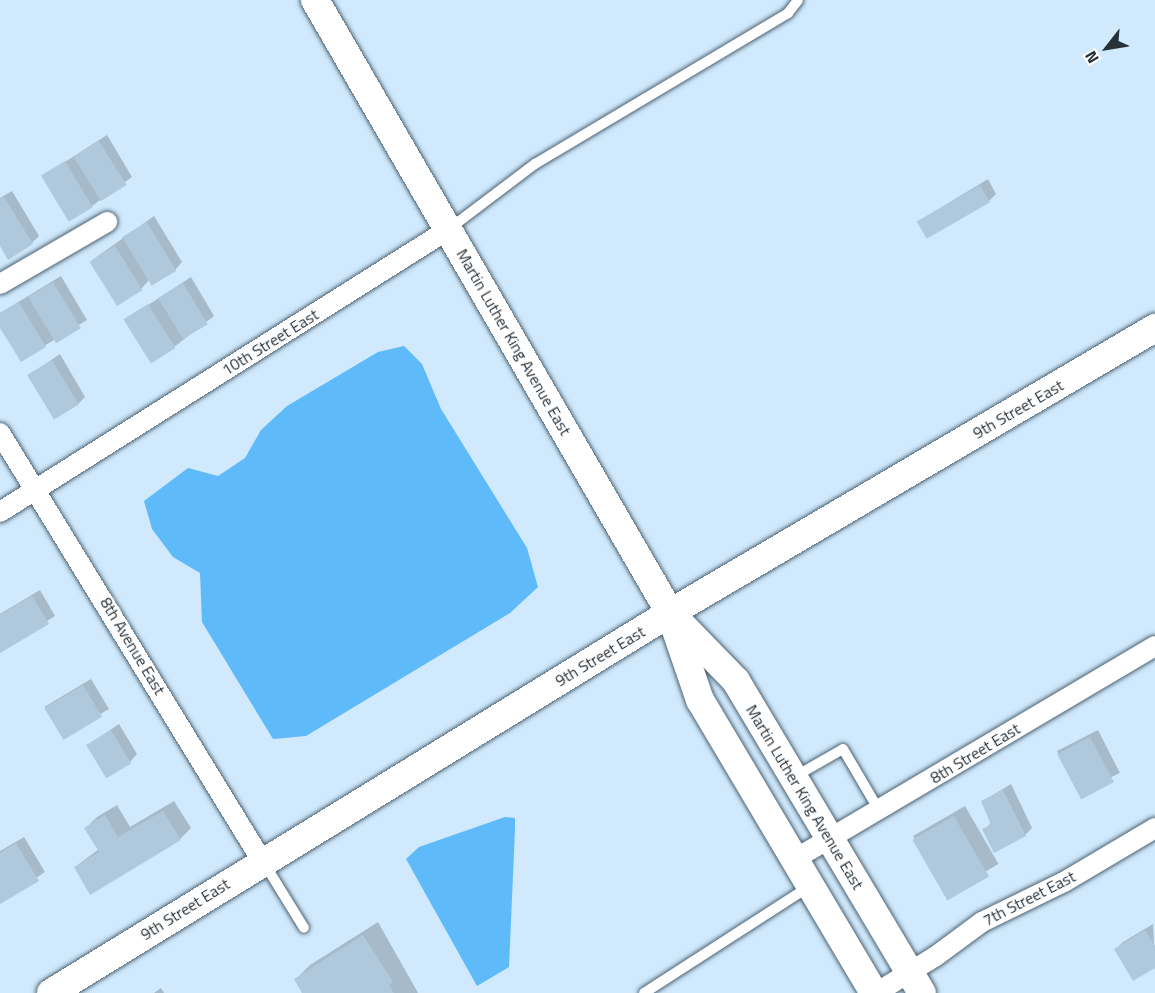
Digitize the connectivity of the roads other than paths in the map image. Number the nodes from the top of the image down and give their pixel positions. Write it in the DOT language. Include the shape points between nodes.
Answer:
graph roads {
  1 [pos="315,0"];
  2 [pos="798,0"];
  3 [pos="107,222"];
  4 [pos="449,229"];
  5 [pos="0,284"];
  6 [pos="1155,328"];
  7 [pos="0,433"];
  8 [pos="37,489"];
  9 [pos="0,512"];
  10 [pos="670,613"];
  11 [pos="1155,646"];
  12 [pos="793,777"];
  13 [pos="879,810"];
  14 [pos="1155,828"];
  15 [pos="830,838"];
  16 [pos="795,859"];
  17 [pos="262,861"];
  18 [pos="811,886"];
  19 [pos="304,928"];
  20 [pos="916,983"];
  21 [pos="51,993"];
  22 [pos="644,993"];
  23 [pos="875,993"];
  1 -- 4 [label="street, Martin Luther King Avenue East"];
  2 -- 4 [label="lane, 10th Street East" via="788,13 535,164"];
  3 -- 5 [label="street"];
  4 -- 8 [label="street, 10th Street East"];
  4 -- 10 [label="street, Martin Luther King Avenue East"];
  6 -- 10 [label="street, 9th Street East"];
  7 -- 8 [label="street, 8th Avenue East"];
  8 -- 9 [label="street, 10th Street East"];
  8 -- 17 [label="street, 8th Avenue East"];
  10 -- 12 [label="street, Martin Luther King Avenue East" via="736,681"];
  10 -- 16 [label="street, Martin Luther King Avenue East" via="700,700"];
  10 -- 17 [label="street, 9th Street East"];
  11 -- 13 [label="street, 8th Street East"];
  12 -- 13 [label="lane" via="843,749"];
  12 -- 15 [label="street, Martin Luther King Avenue East"];
  13 -- 15 [label="street, 8th Street East"];
  14 -- 20 [label="street, 7th Street East" via="1064,882 982,922"];
  15 -- 16 [label="street, 8th Street East"];
  15 -- 20 [label="street, Martin Luther King Avenue East"];
  16 -- 18 [label="street, Martin Luther King Avenue East"];
  17 -- 19 [label="lane"];
  17 -- 21 [label="street, 9th Street East"];
  18 -- 22 [label="lane"];
  18 -- 23 [label="street, Martin Luther King Avenue East"];
  20 -- 23 [label="street, 7th Street East"];
}
